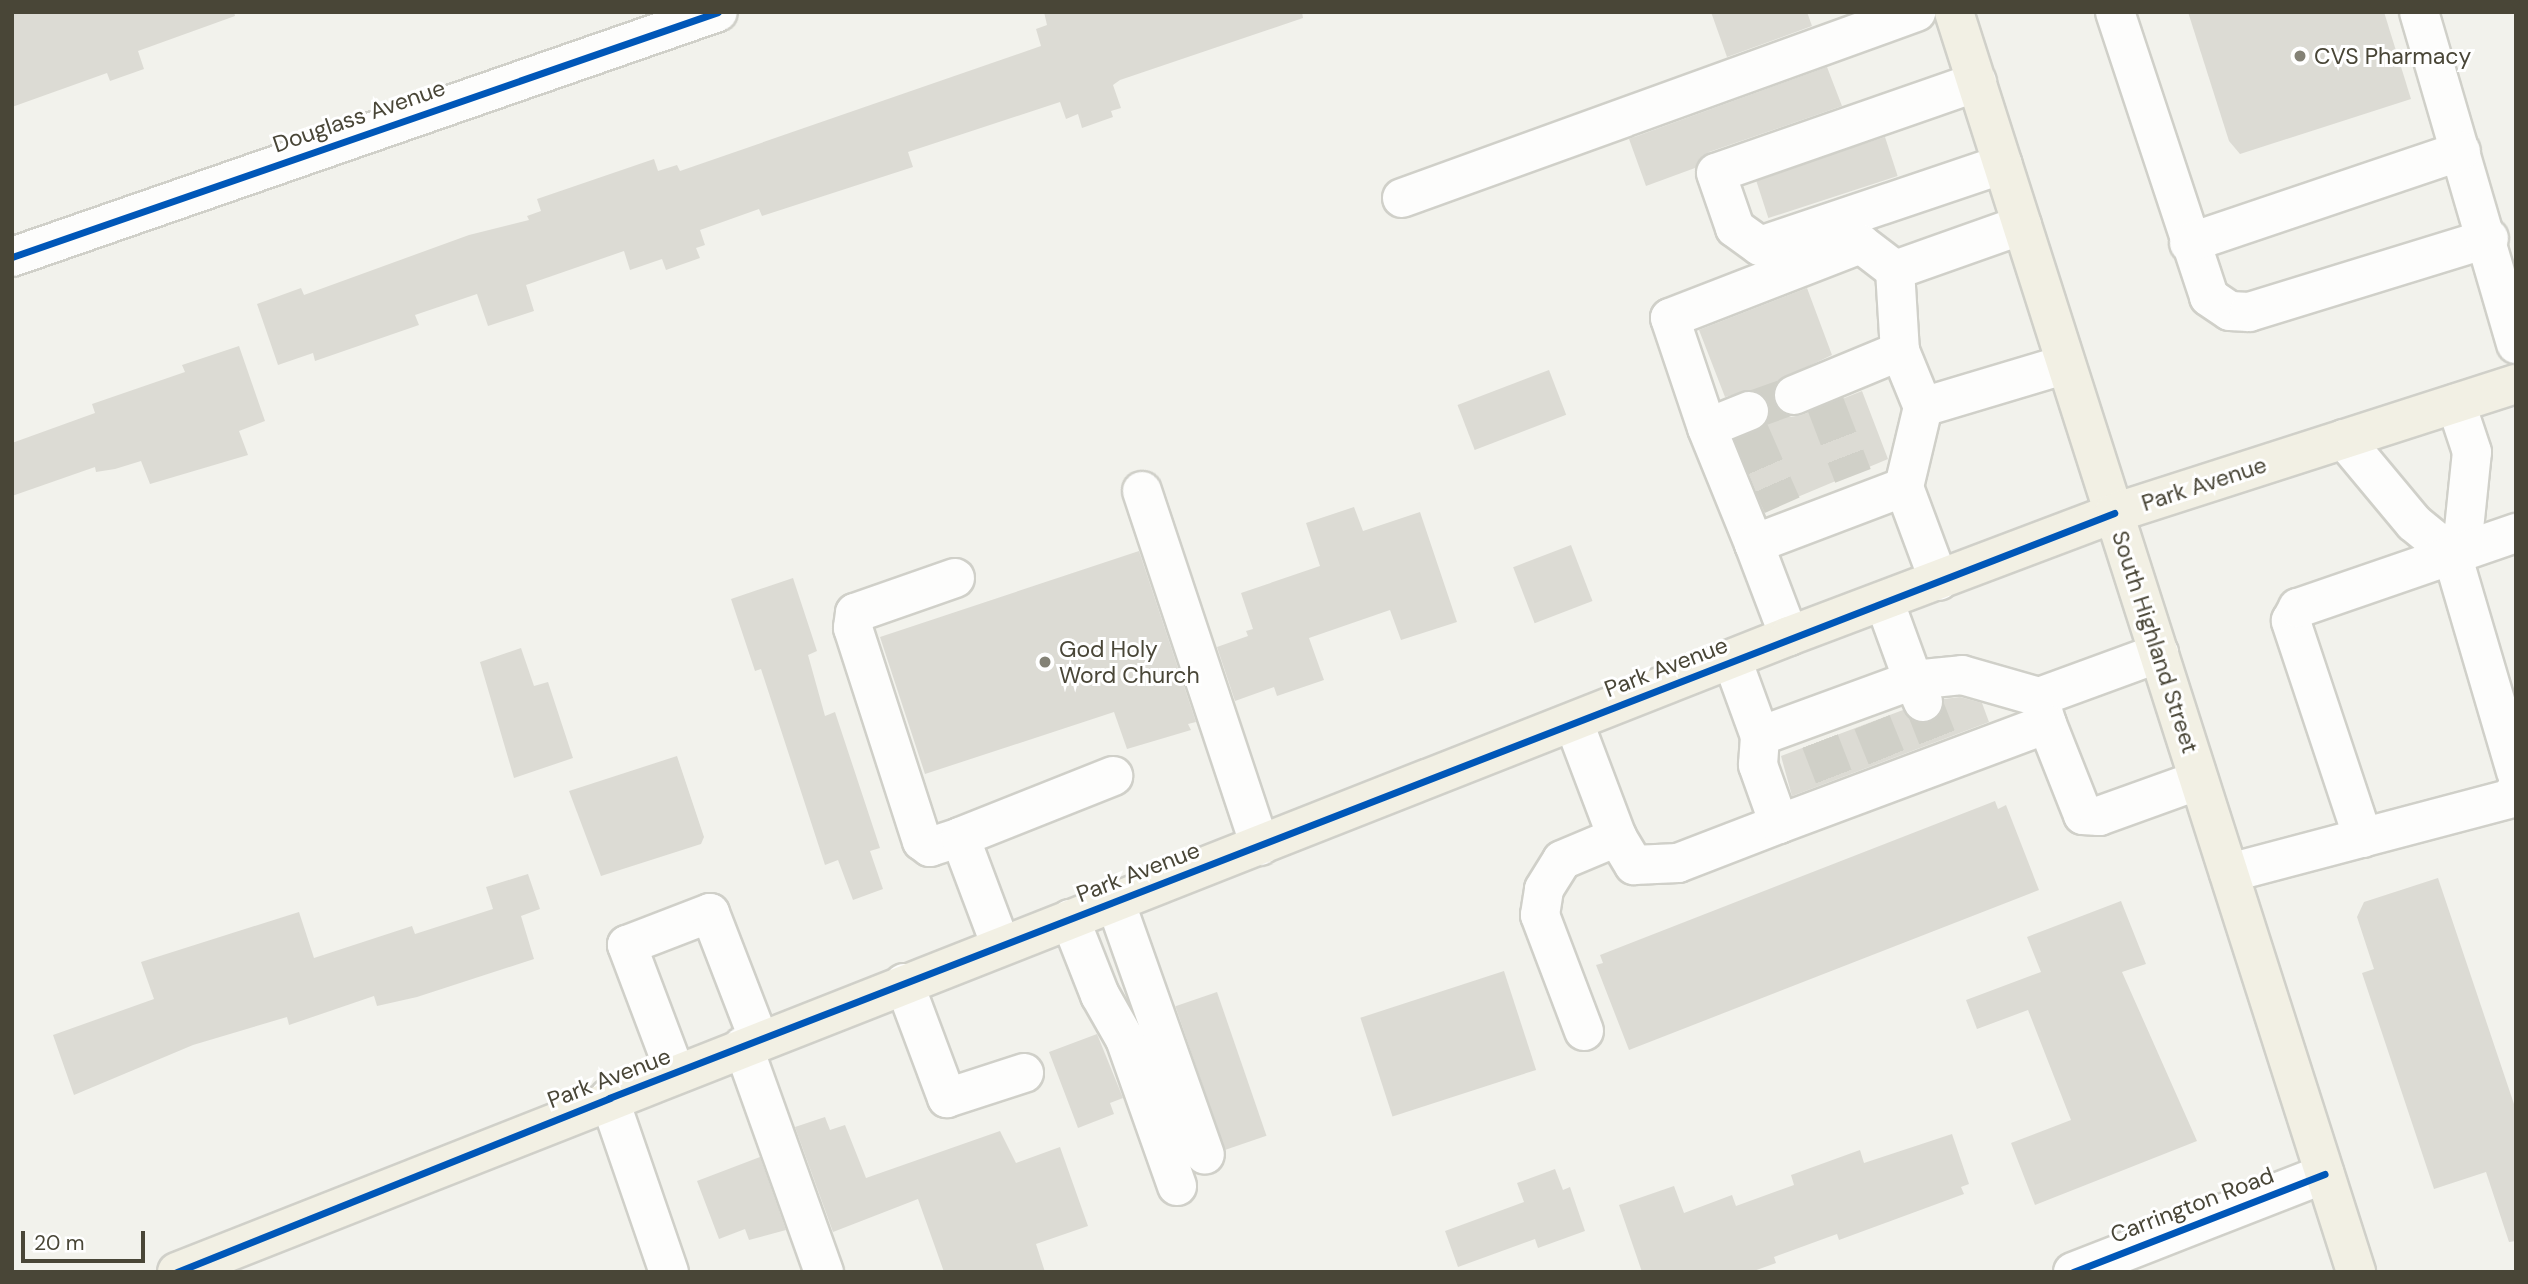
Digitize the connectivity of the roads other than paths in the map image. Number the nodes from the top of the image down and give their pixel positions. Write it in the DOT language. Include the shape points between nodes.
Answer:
graph roads {
  1 [pos="718,12"];
  2 [pos="1916,12"];
  3 [pos="1954,12"];
  4 [pos="2115,12"];
  5 [pos="2419,12"];
  6 [pos="1977,82"];
  7 [pos="2461,151"];
  8 [pos="2003,164"];
  9 [pos="1402,198"];
  10 [pos="2022,225"];
  11 [pos="2489,237"];
  12 [pos="2189,243"];
  13 [pos="14,250"];
  14 [pos="1895,270"];
  15 [pos="2516,344"];
  16 [pos="1900,351"];
  17 [pos="2067,364"];
  18 [pos="2516,384"];
  19 [pos="1812,394"];
  20 [pos="2456,404"];
  21 [pos="1923,407"];
  22 [pos="1747,419"];
  23 [pos="1707,428"];
  24 [pos="2344,439"];
  25 [pos="1904,487"];
  26 [pos="1142,491"];
  27 [pos="2114,513"];
  28 [pos="2516,533"];
  29 [pos="1754,544"];
  30 [pos="2452,554"];
  31 [pos="955,578"];
  32 [pos="1940,582"];
  33 [pos="1885,603"];
  34 [pos="1789,636"];
  35 [pos="2159,653"];
  36 [pos="1733,662"];
  37 [pos="1918,691"];
  38 [pos="2043,711"];
  39 [pos="1574,723"];
  40 [pos="1760,736"];
  41 [pos="1114,776"];
  42 [pos="2199,780"];
  43 [pos="2515,790"];
  44 [pos="1779,824"];
  45 [pos="960,837"];
  46 [pos="1617,837"];
  47 [pos="2363,838"];
  48 [pos="1260,846"];
  49 [pos="2229,873"];
  50 [pos="1115,901"];
  51 [pos="1070,919"];
  52 [pos="1001,946"];
  53 [pos="904,983"];
  54 [pos="1584,1031"];
  55 [pos="751,1043"];
  56 [pos="675,1072"];
  57 [pos="1024,1073"];
  58 [pos="609,1098"];
  59 [pos="1205,1155"];
  60 [pos="2325,1174"];
  61 [pos="1177,1186"];
  62 [pos="177,1272"];
  63 [pos="669,1272"];
  64 [pos="824,1272"];
  65 [pos="2073,1272"];
  66 [pos="2356,1272"];
  1 -- 13 [label="street, Douglass Avenue"];
  2 -- 9 [label="street"];
  3 -- 6 [label="main road, South Highland Street"];
  4 -- 12 [label="street"];
  5 -- 7 [label="street"];
  6 -- 8 [label="main road, South Highland Street"];
  6 -- 8 [label="street" via="1716,173 1734,228 1760,246"];
  7 -- 11 [label="street"];
  7 -- 12 [label="street"];
  8 -- 10 [label="main road, South Highland Street"];
  10 -- 14 [label="street"];
  10 -- 17 [label="main road, South Highland Street"];
  11 -- 12 [label="street" via="2249,312 2230,310 2208,297"];
  11 -- 15 [label="street"];
  14 -- 16 [label="street"];
  14 -- 23 [label="street" via="1861,244 1670,318"];
  16 -- 19 [label="street"];
  16 -- 21 [label="street"];
  17 -- 21 [label="street"];
  17 -- 27 [label="main road, South Highland Street"];
  18 -- 20 [label="main road, Park Avenue"];
  20 -- 24 [label="main road, Park Avenue"];
  20 -- 30 [label="street" via="2472,452 2464,529"];
  21 -- 25 [label="street"];
  22 -- 23 [label="street"];
  23 -- 29 [label="street"];
  24 -- 27 [label="main road, Park Avenue"];
  24 -- 30 [label="street" via="2414,523"];
  25 -- 29 [label="street" via="1859,490 1788,518"];
  25 -- 32 [label="street"];
  26 -- 48 [label="street"];
  27 -- 32 [label="main road, Park Avenue"];
  27 -- 35 [label="main road, South Highland Street"];
  28 -- 30 [label="street"];
  29 -- 34 [label="street"];
  30 -- 43 [label="street"];
  30 -- 47 [label="street" via="2298,608 2291,621"];
  31 -- 45 [label="street" via="855,613 853,628 922,841 930,847"];
  32 -- 33 [label="main road, Park Avenue"];
  33 -- 34 [label="main road, Park Avenue"];
  33 -- 37 [label="street"];
  34 -- 36 [label="main road, Park Avenue"];
  35 -- 38 [label="street"];
  35 -- 42 [label="main road, South Highland Street"];
  36 -- 39 [label="main road, Park Avenue"];
  36 -- 40 [label="street"];
  37 -- 38 [label="street" via="1962,675"];
  37 -- 40 [label="street" via="1816,729"];
  38 -- 42 [label="street" via="2083,815 2099,816"];
  38 -- 44 [label="street" via="1840,792"];
  39 -- 46 [label="street"];
  39 -- 48 [label="main road, Park Avenue"];
  40 -- 44 [label="street" via="1758,765"];
  41 -- 45 [label="street"];
  42 -- 49 [label="main road, South Highland Street"];
  43 -- 47 [label="street"];
  44 -- 46 [label="street" via="1678,863 1634,865"];
  45 -- 52 [label="street"];
  46 -- 54 [label="street" via="1562,860 1544,889 1540,915"];
  47 -- 49 [label="street"];
  48 -- 50 [label="main road, Park Avenue"];
  49 -- 60 [label="main road, South Highland Street"];
  50 -- 51 [label="main road, Park Avenue"];
  50 -- 59 [label="street"];
  51 -- 52 [label="main road, Park Avenue"];
  51 -- 61 [label="street" via="1100,995 1125,1039"];
  52 -- 53 [label="main road, Park Avenue"];
  53 -- 55 [label="main road, Park Avenue"];
  53 -- 57 [label="street" via="947,1098"];
  55 -- 56 [label="main road, Park Avenue"];
  55 -- 56 [label="street" via="710,913 627,945"];
  55 -- 64 [label="street"];
  56 -- 58 [label="main road, Park Avenue"];
  58 -- 62 [label="main road, Park Avenue"];
  58 -- 63 [label="street"];
  60 -- 65 [label="street, Carrington Road"];
  60 -- 66 [label="main road, South Highland Street"];
}
